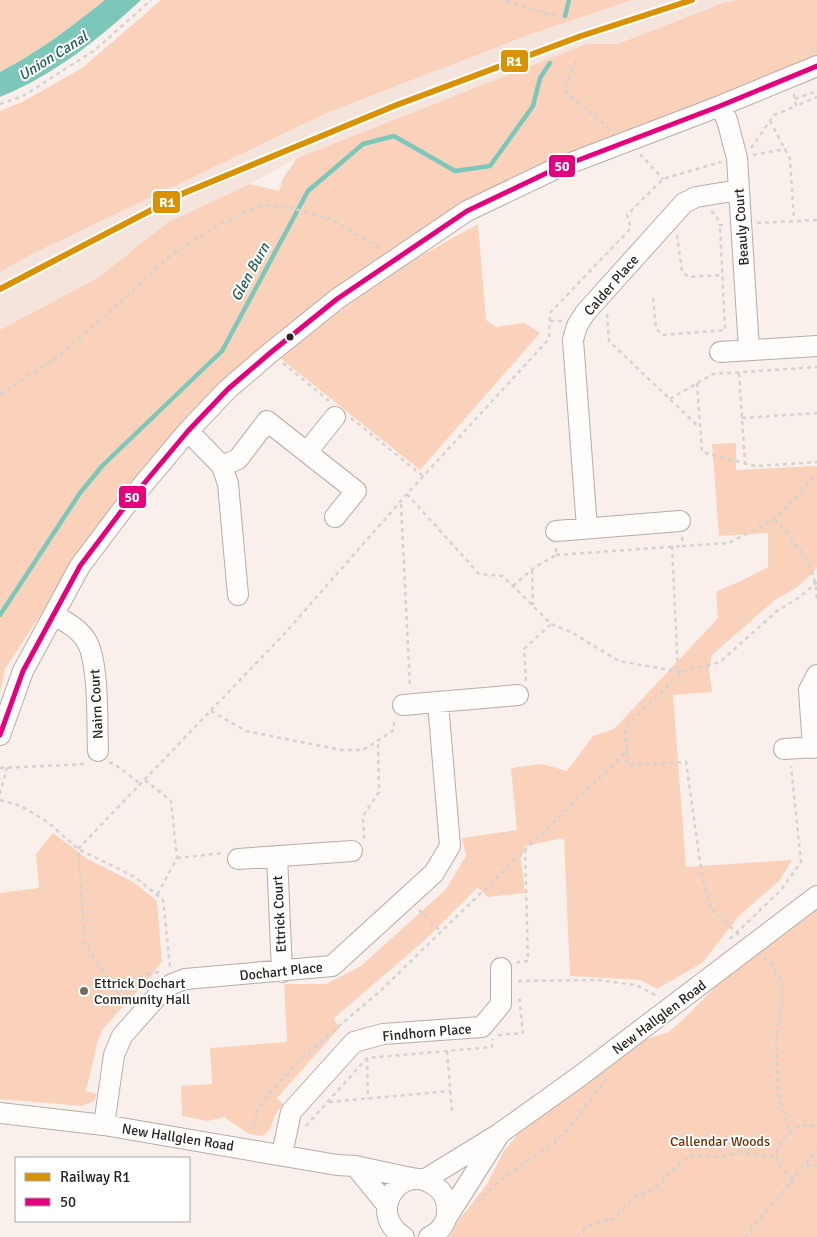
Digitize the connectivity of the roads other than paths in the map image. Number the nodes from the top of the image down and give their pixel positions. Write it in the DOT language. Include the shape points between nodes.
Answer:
graph roads {
  1 [pos="817,66"];
  2 [pos="720,106"];
  3 [pos="739,190"];
  4 [pos="817,346"];
  5 [pos="749,350"];
  6 [pos="720,352"];
  7 [pos="335,417"];
  8 [pos="188,431"];
  9 [pos="307,452"];
  10 [pos="222,466"];
  11 [pos="335,517"];
  12 [pos="680,521"];
  13 [pos="587,528"];
  14 [pos="556,531"];
  15 [pos="238,595"];
  16 [pos="54,615"];
  17 [pos="817,675"];
  18 [pos="518,695"];
  19 [pos="438,703"];
  20 [pos="407,705"];
  21 [pos="0,735"];
  22 [pos="815,747"];
  23 [pos="787,749"];
  24 [pos="99,759"];
  25 [pos="352,851"];
  26 [pos="277,856"];
  27 [pos="238,859"];
  28 [pos="817,896"];
  29 [pos="282,972"];
  30 [pos="501,975"];
  31 [pos="0,1114"];
  32 [pos="104,1124"];
  33 [pos="499,1134"];
  34 [pos="282,1154"];
  35 [pos="355,1166"];
  36 [pos="420,1180"];
  37 [pos="387,1205"];
  38 [pos="446,1217"];
  39 [pos="394,1234"];
  40 [pos="429,1237"];
  1 -- 2 [label="street"];
  2 -- 3 [label="street, Beauly Court" via="727,120 736,158"];
  2 -- 8 [label="street" via="554,169 467,211 336,299 228,389"];
  3 -- 5 [label="street, Beauly Court"];
  3 -- 13 [label="street, Calder Place" via="696,197 684,203 577,326 572,340"];
  4 -- 5 [label="street"];
  5 -- 6 [label="street"];
  7 -- 9 [label="street"];
  8 -- 10 [label="street"];
  8 -- 16 [label="street" via="126,504 80,566"];
  9 -- 10 [label="street" via="267,421 238,458"];
  9 -- 11 [label="street" via="356,491"];
  10 -- 15 [label="street" via="228,484"];
  12 -- 13 [label="street"];
  13 -- 14 [label="street"];
  16 -- 21 [label="street" via="23,671"];
  16 -- 24 [label="street, Nairn Court" via="80,632 88,643 95,665"];
  17 -- 22 [label="street" via="809,690"];
  18 -- 19 [label="street"];
  19 -- 20 [label="street"];
  19 -- 29 [label="street, Dochart Place" via="450,846 434,873 332,966"];
  22 -- 23 [label="street"];
  25 -- 26 [label="street, Ettrick Court"];
  26 -- 27 [label="street, Ettrick Court"];
  26 -- 29 [label="street, Ettrick Court"];
  28 -- 33 [label="street, New Hallglen Road"];
  29 -- 32 [label="street, Dochart Place" via="184,979 171,977 122,1036 114,1055"];
  30 -- 34 [label="street, Findhorn Place" via="500,1004 482,1027 383,1034 354,1042 292,1112"];
  31 -- 32 [label="street, New Hallglen Road"];
  32 -- 34 [label="street, New Hallglen Road"];
  33 -- 36 [label="street, New Hallglen Road"];
  33 -- 38 [label="street, New Hallglen Road"];
  34 -- 35 [label="street, New Hallglen Road"];
  35 -- 36 [label="street, New Hallglen Road"];
  35 -- 37 [label="street"];
  36 -- 37 [label="street" via="407,1181 393,1190"];
  36 -- 38 [label="street" via="432,1183 444,1195"];
  37 -- 39 [label="street"];
  38 -- 40 [label="street, New Hallglen Road" via="439,1230"];
}
